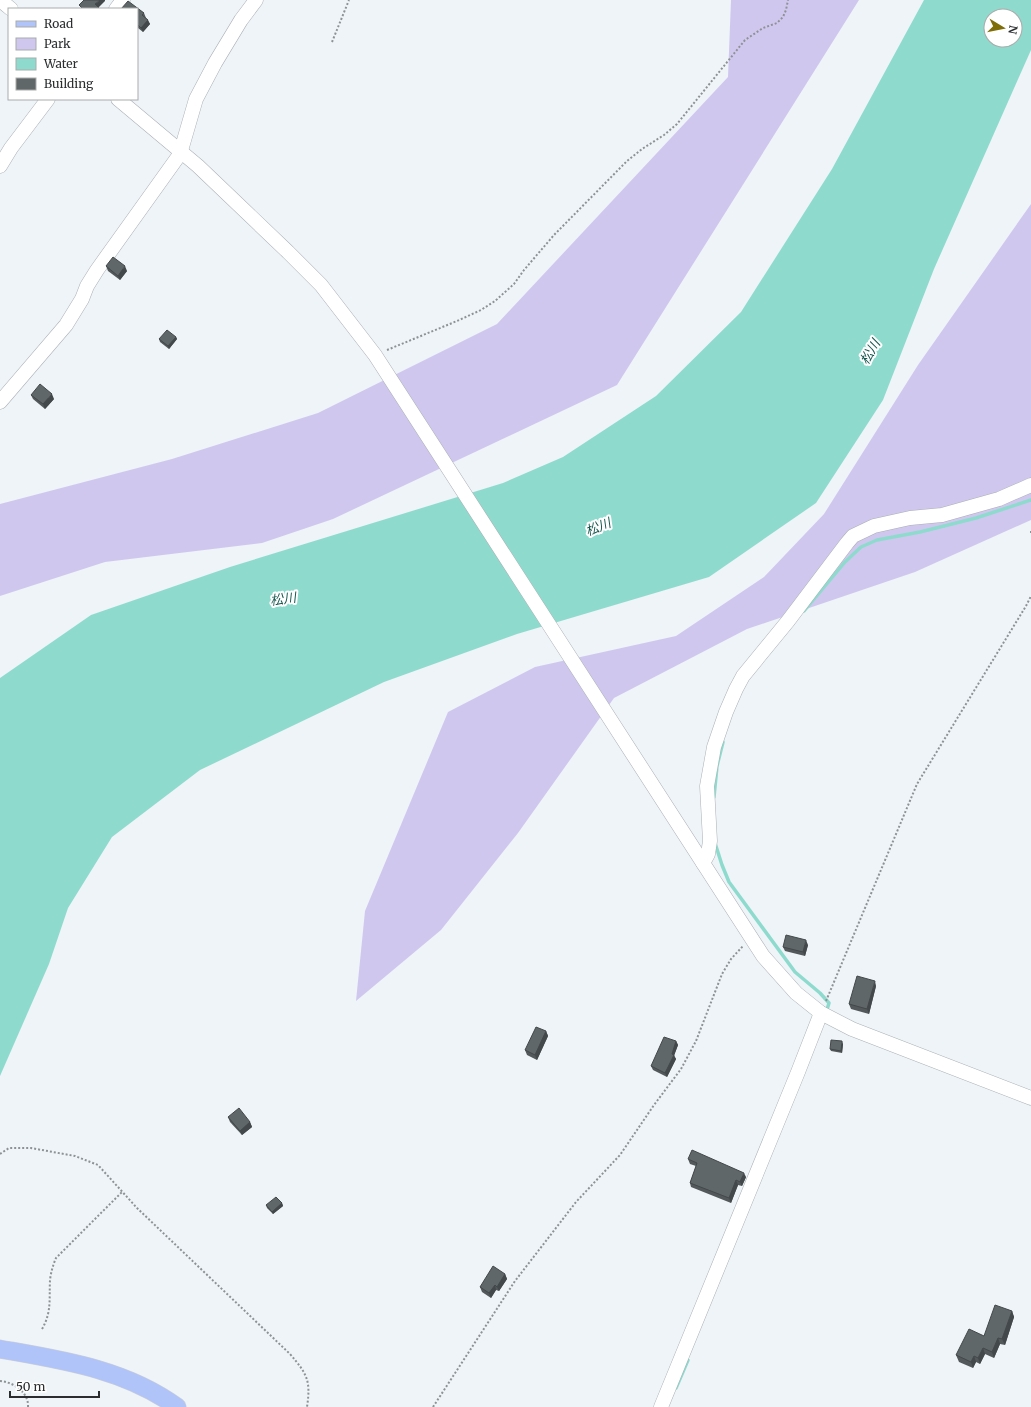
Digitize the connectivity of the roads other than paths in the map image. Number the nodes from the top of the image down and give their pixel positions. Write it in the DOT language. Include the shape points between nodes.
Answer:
graph roads {
  1 [pos="0,0"];
  2 [pos="123,0"];
  3 [pos="256,0"];
  4 [pos="10,8"];
  5 [pos="117,8"];
  6 [pos="47,100"];
  7 [pos="119,100"];
  8 [pos="181,152"];
  9 [pos="0,166"];
  10 [pos="0,402"];
  11 [pos="1031,485"];
  12 [pos="702,863"];
  13 [pos="821,1013"];
  14 [pos="1031,1098"];
  15 [pos="0,1349"];
  16 [pos="177,1407"];
  17 [pos="660,1407"];
  1 -- 4 [label="street"];
  2 -- 5 [label="street"];
  3 -- 8 [label="street" via="214,63 196,99"];
  6 -- 9 [label="street"];
  7 -- 8 [label="street"];
  8 -- 10 [label="street" via="97,270 69,320"];
  8 -- 12 [label="street" via="320,285 375,355"];
  11 -- 12 [label="street" via="994,501 942,515 910,518 874,526 853,536 743,676 736,689 714,747 707,786 710,841 708,854"];
  12 -- 13 [label="street" via="763,956 796,993"];
  13 -- 14 [label="street" via="852,1029"];
  13 -- 17 [label="street"];
  15 -- 16 [label="main road" via="105,1371 144,1387"];
}
